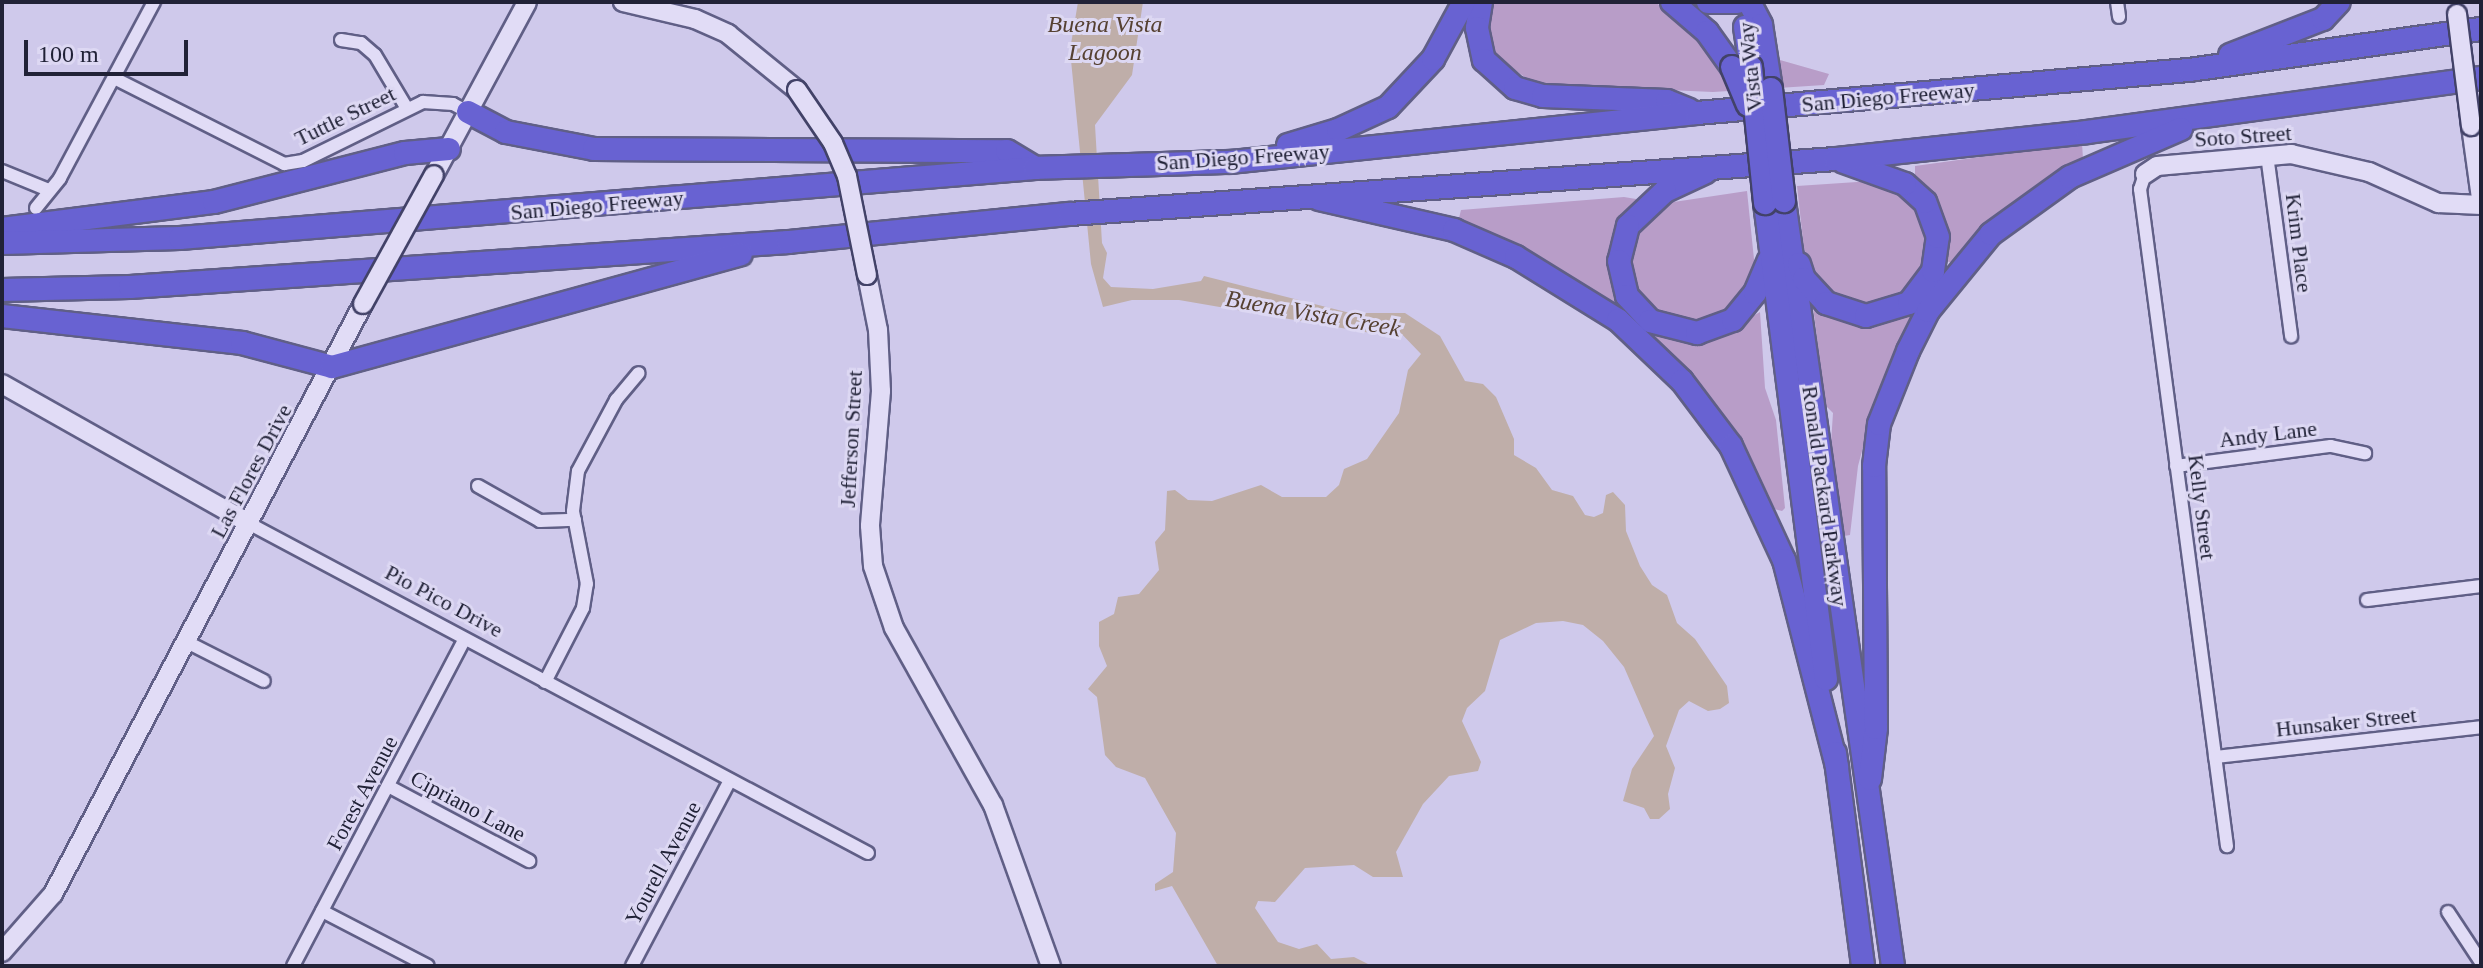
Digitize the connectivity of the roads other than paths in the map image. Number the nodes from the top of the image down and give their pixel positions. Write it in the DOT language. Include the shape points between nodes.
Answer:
graph roads {
  1 [pos="154,2"];
  2 [pos="527,2"];
  3 [pos="623,2"];
  4 [pos="1464,2"];
  5 [pos="1481,2"];
  6 [pos="1672,2"];
  7 [pos="1708,2"];
  8 [pos="1743,2"];
  9 [pos="2117,2"];
  10 [pos="2339,2"];
  11 [pos="2456,8"];
  12 [pos="2119,17"];
  13 [pos="1755,18"];
  14 [pos="2481,29"];
  15 [pos="341,40"];
  16 [pos="1750,67"];
  17 [pos="2189,70"];
  18 [pos="114,78"];
  19 [pos="2481,78"];
  20 [pos="406,107"];
  21 [pos="468,112"];
  22 [pos="1697,113"];
  23 [pos="2219,115"];
  24 [pos="1757,133"];
  25 [pos="449,149"];
  26 [pos="2267,155"];
  27 [pos="1836,159"];
  28 [pos="1231,162"];
  29 [pos="1725,164"];
  30 [pos="1035,168"];
  31 [pos="2,171"];
  32 [pos="2145,174"];
  33 [pos="46,189"];
  34 [pos="1310,196"];
  35 [pos="2481,198"];
  36 [pos="1774,202"];
  37 [pos="2481,205"];
  38 [pos="36,208"];
  39 [pos="2,229"];
  40 [pos="1790,240"];
  41 [pos="788,242"];
  42 [pos="2,243"];
  43 [pos="1771,256"];
  44 [pos="2,290"];
  45 [pos="2,316"];
  46 [pos="2291,336"];
  47 [pos="332,367"];
  48 [pos="639,373"];
  49 [pos="2,384"];
  50 [pos="2365,453"];
  51 [pos="2176,466"];
  52 [pos="478,486"];
  53 [pos="575,520"];
  54 [pos="250,524"];
  55 [pos="2481,586"];
  56 [pos="2367,600"];
  57 [pos="465,639"];
  58 [pos="187,642"];
  59 [pos="264,681"];
  60 [pos="545,682"];
  61 [pos="2481,727"];
  62 [pos="2215,757"];
  63 [pos="1837,767"];
  64 [pos="1870,779"];
  65 [pos="730,780"];
  66 [pos="388,786"];
  67 [pos="2227,846"];
  68 [pos="868,853"];
  69 [pos="529,861"];
  70 [pos="322,911"];
  71 [pos="2448,912"];
  72 [pos="2,952"];
  73 [pos="2481,962"];
  74 [pos="293,966"];
  75 [pos="428,966"];
  76 [pos="632,966"];
  77 [pos="1051,966"];
  78 [pos="1863,966"];
  79 [pos="1893,966"];
  1 -- 18 [label="street"];
  2 -- 21 [label="street, Las Flores Drive"];
  3 -- 77 [label="street, Jefferson Street, bridge" via="695,19 728,34 797,90 833,143 847,176 878,330 881,391 870,526 876,579 894,628 993,805"];
  4 -- 28 [label="highway" via="1433,59 1388,107 1338,130"];
  5 -- 22 [label="highway" via="1477,28 1484,60 1515,88 1543,96 1667,101"];
  6 -- 16 [label="highway"];
  7 -- 8 [label="highway"];
  8 -- 13 [label="highway, Vista Way"];
  9 -- 12 [label="street"];
  10 -- 17 [label="highway" via="2323,19"];
  11 -- 35 [label="street, bridge"];
  13 -- 16 [label="highway, Vista Way"];
  14 -- 17 [label="highway, San Diego Freeway"];
  15 -- 20 [label="street" via="361,43 375,55"];
  16 -- 24 [label="highway, Vista Way, bridge"];
  16 -- 36 [label="highway, Ronald Packard Parkway, bridge"];
  17 -- 22 [label="highway, San Diego Freeway"];
  18 -- 20 [label="street, Tuttle Street" via="284,164 303,161"];
  18 -- 33 [label="street" via="60,178"];
  19 -- 23 [label="highway, San Diego Freeway"];
  20 -- 21 [label="street, Tuttle Street" via="453,104"];
  21 -- 25 [label="street, Las Flores Drive"];
  21 -- 30 [label="highway" via="506,132 594,149 1007,151"];
  22 -- 28 [label="highway, San Diego Freeway"];
  23 -- 27 [label="highway, San Diego Freeway"];
  23 -- 64 [label="highway" via="2070,177 1991,234 1928,311 1879,424 1871,514 1876,728"];
  24 -- 36 [label="highway, Ronald Packard Parkway, bridge"];
  25 -- 39 [label="highway" via="405,153 214,202"];
  25 -- 47 [label="street, Las Flores Drive, bridge"];
  26 -- 32 [label="street, Soto Street" via="2157,166"];
  26 -- 37 [label="street, Soto Street" via="2336,161 2438,203"];
  26 -- 46 [label="street, Krim Place"];
  27 -- 29 [label="highway, San Diego Freeway"];
  27 -- 40 [label="highway" via="1905,184 1925,202 1938,237 1937,261 1928,281 1901,309 1873,316 1847,314 1815,293"];
  28 -- 30 [label="highway, San Diego Freeway"];
  29 -- 34 [label="highway, San Diego Freeway"];
  29 -- 43 [label="highway" via="1665,191 1636,215 1622,240 1619,261 1627,296 1664,328 1697,333 1716,328 1747,305"];
  30 -- 42 [label="highway, San Diego Freeway" via="180,238"];
  31 -- 33 [label="street"];
  32 -- 51 [label="street, Kelly Street" via="2140,189"];
  33 -- 38 [label="street"];
  34 -- 41 [label="highway, San Diego Freeway"];
  34 -- 63 [label="highway" via="1346,209 1454,230 1516,257 1618,320 1682,381 1731,446 1784,560"];
  36 -- 40 [label="highway, Ronald Packard Parkway"];
  36 -- 43 [label="highway, Ronald Packard Parkway"];
  40 -- 64 [label="highway, Ronald Packard Parkway" via="1845,641"];
  41 -- 44 [label="highway, San Diego Freeway" via="130,287"];
  41 -- 47 [label="highway"];
  43 -- 63 [label="highway, Ronald Packard Parkway"];
  45 -- 47 [label="highway" via="242,343"];
  47 -- 54 [label="street, Las Flores Drive"];
  48 -- 53 [label="street" via="616,400 578,471"];
  49 -- 54 [label="street, Pio Pico Drive"];
  50 -- 51 [label="street, Andy Lane" via="2331,446"];
  51 -- 62 [label="street, Kelly Street"];
  52 -- 53 [label="street" via="540,521"];
  53 -- 60 [label="street" via="587,584 583,608"];
  54 -- 57 [label="street, Pio Pico Drive"];
  54 -- 58 [label="street, Las Flores Drive"];
  55 -- 56 [label="street"];
  57 -- 60 [label="street, Pio Pico Drive"];
  57 -- 66 [label="street, Forest Avenue"];
  58 -- 59 [label="street"];
  58 -- 72 [label="street, Las Flores Drive" via="53,894"];
  60 -- 65 [label="street, Pio Pico Drive"];
  61 -- 62 [label="street, Hunsaker Street"];
  62 -- 67 [label="street, Kelly Street"];
  63 -- 78 [label="highway, Ronald Packard Parkway"];
  64 -- 79 [label="highway, Ronald Packard Parkway"];
  65 -- 68 [label="street, Pio Pico Drive"];
  65 -- 76 [label="street, Yourell Avenue"];
  66 -- 69 [label="street, Cipriano Lane"];
  66 -- 70 [label="street, Forest Avenue"];
  70 -- 74 [label="street, Forest Avenue"];
  70 -- 75 [label="street"];
  71 -- 73 [label="street"];
}
